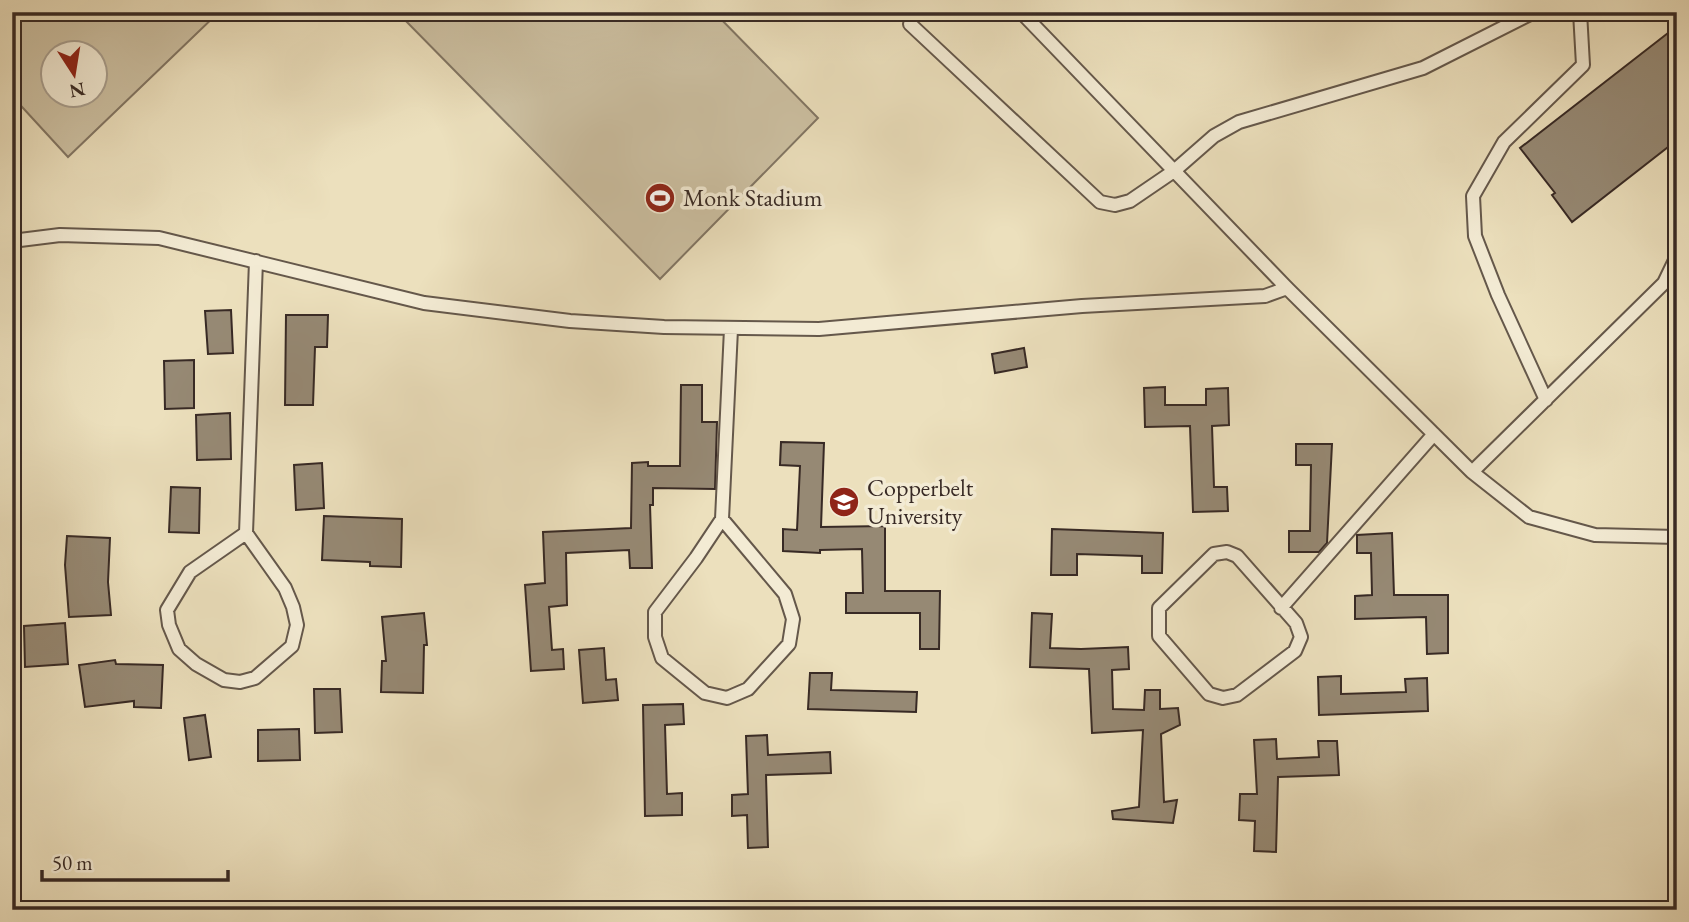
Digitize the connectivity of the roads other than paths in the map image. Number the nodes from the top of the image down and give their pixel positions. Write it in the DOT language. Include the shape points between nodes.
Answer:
graph roads {
  1 [pos="1021,12"];
  2 [pos="1534,12"];
  3 [pos="1580,12"];
  4 [pos="910,24"];
  5 [pos="1174,171"];
  6 [pos="12,242"];
  7 [pos="1677,256"];
  8 [pos="256,261"];
  9 [pos="1287,288"];
  10 [pos="731,329"];
  11 [pos="1546,400"];
  12 [pos="1434,434"];
  13 [pos="1472,472"];
  14 [pos="722,519"];
  15 [pos="246,533"];
  16 [pos="1677,537"];
  17 [pos="1282,608"];
  1 -- 5 [label="lane"];
  2 -- 5 [label="lane" via="1423,68 1239,122 1214,136"];
  3 -- 11 [label="lane" via="1583,65 1504,142 1473,195 1475,236"];
  4 -- 5 [label="lane" via="1100,202 1130,201"];
  5 -- 9 [label="lane"];
  6 -- 8 [label="lane" via="60,235 159,238"];
  7 -- 11 [label="lane" via="1664,283"];
  8 -- 10 [label="lane" via="424,303 570,321"];
  8 -- 15 [label="lane"];
  9 -- 10 [label="lane" via="1265,296 1082,306 819,329"];
  9 -- 12 [label="lane"];
  10 -- 14 [label="lane"];
  11 -- 13 [label="lane"];
  12 -- 13 [label="lane"];
  12 -- 17 [label="lane"];
  13 -- 16 [label="lane" via="1529,517 1595,535"];
  14 -- 14 [label="lane" via="785,594 793,619 789,644 748,689 727,698 705,693 662,658 655,636 655,612"];
  15 -- 15 [label="lane" via="285,588 297,625 292,646 255,678 240,682 224,680 179,649 167,610 190,572"];
  17 -- 17 [label="lane" via="1296,622 1301,637 1295,651 1237,695 1209,694 1159,636 1159,608 1214,554 1237,556"];
}
